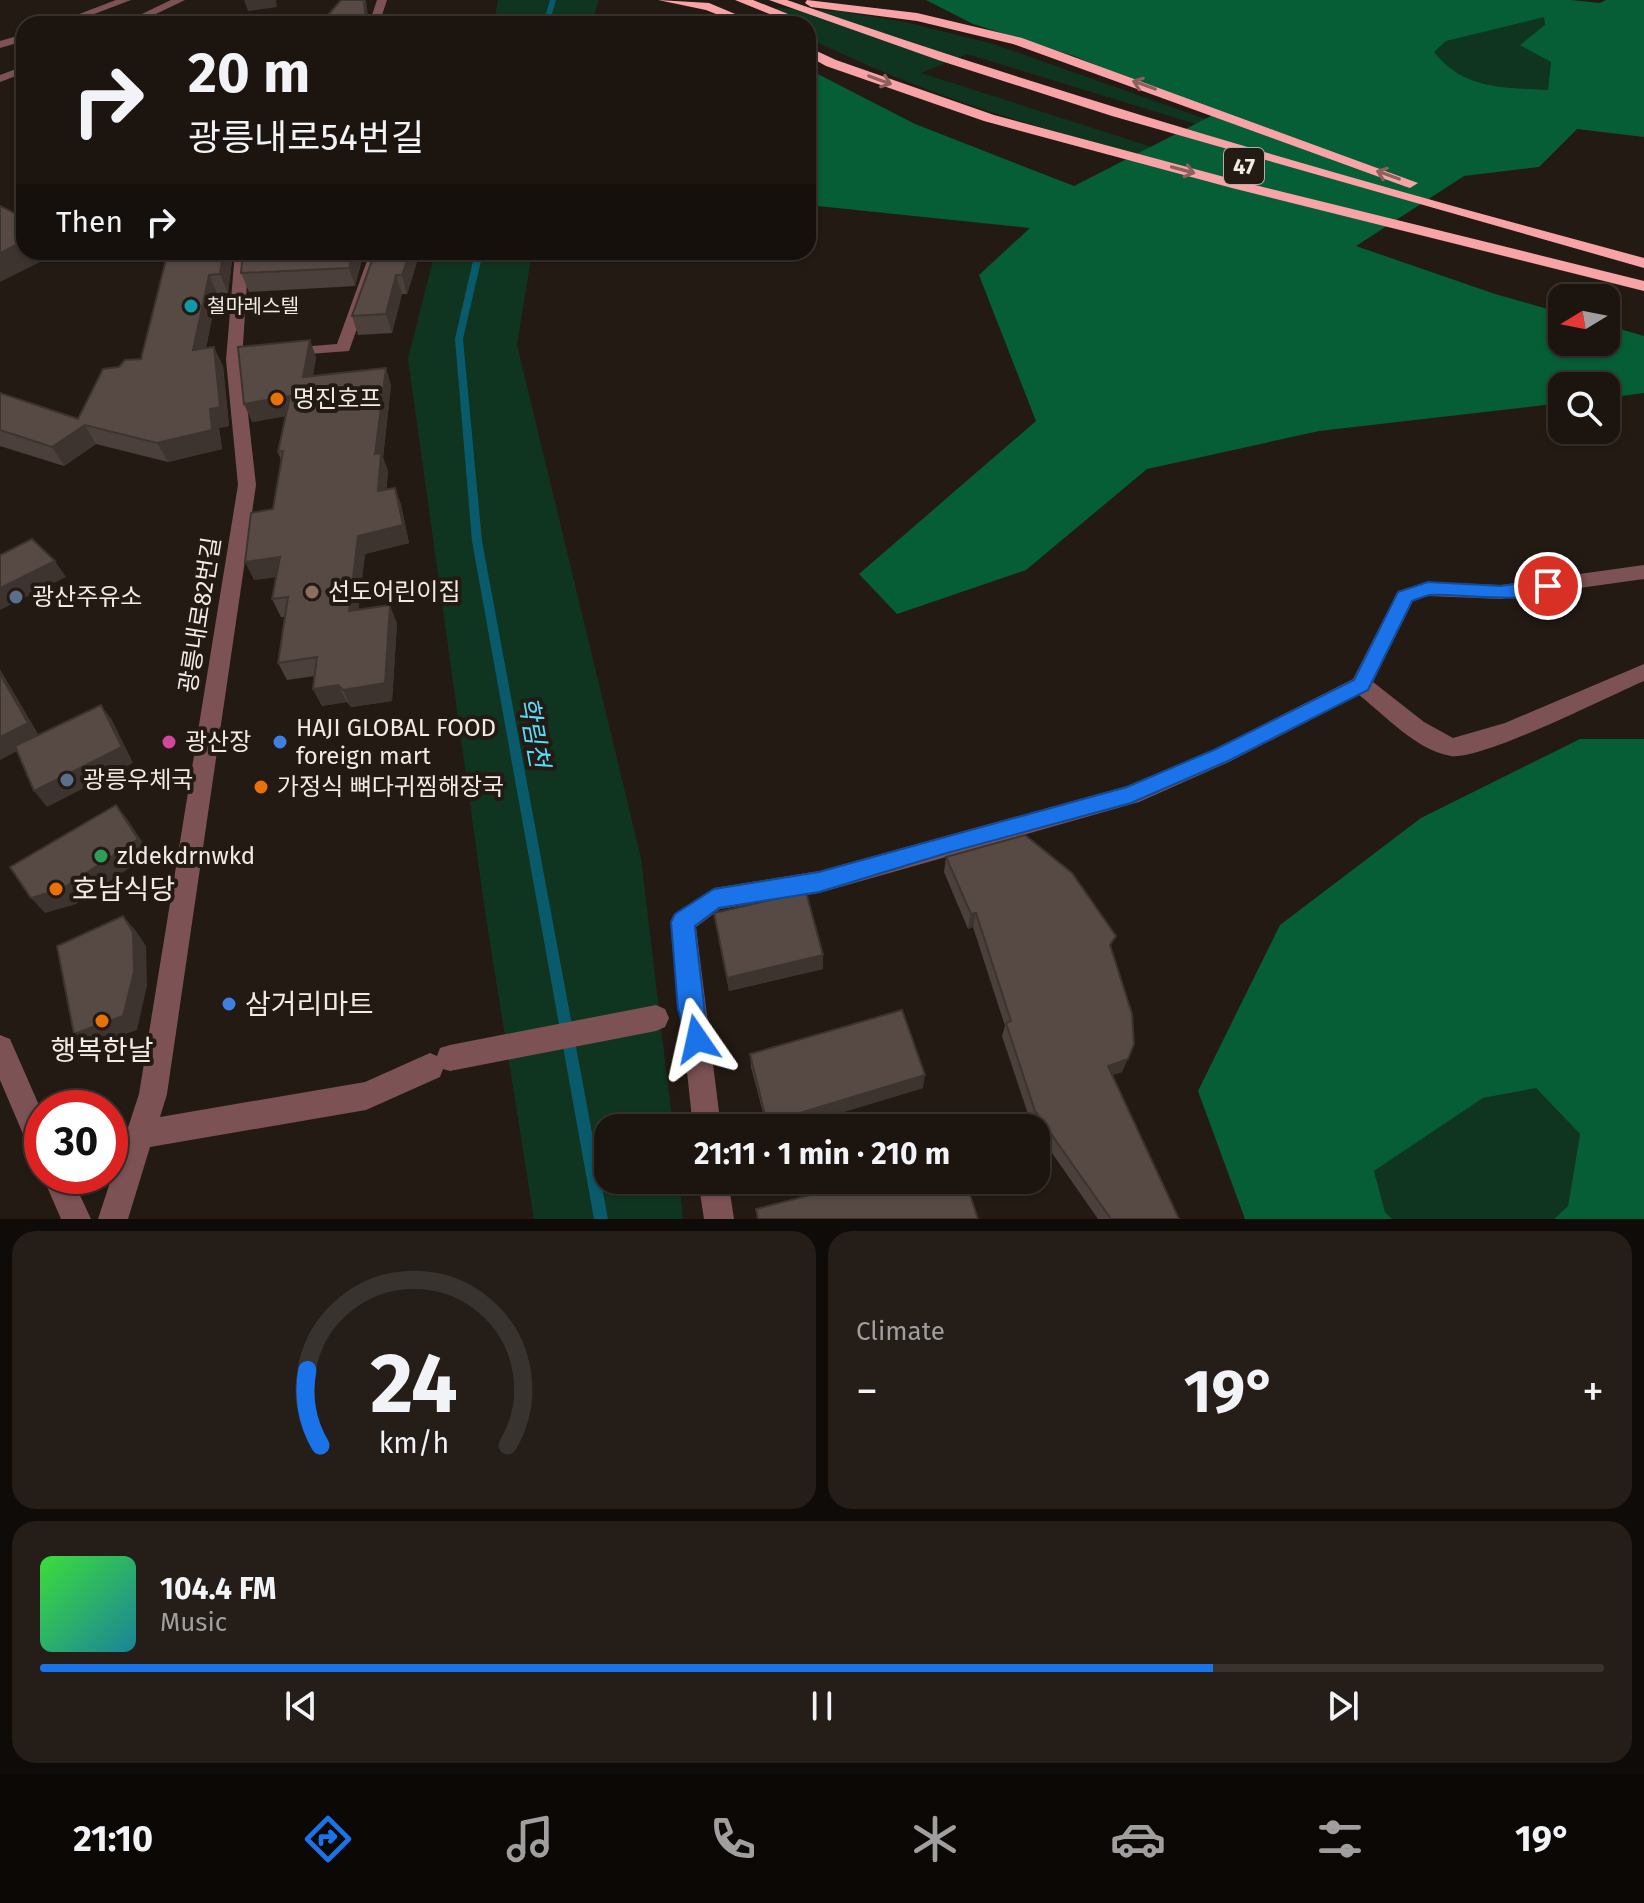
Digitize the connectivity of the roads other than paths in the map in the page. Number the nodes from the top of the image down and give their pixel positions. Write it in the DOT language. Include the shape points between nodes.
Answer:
graph roads {
  1 [pos="126,0"];
  2 [pos="180,0"];
  3 [pos="348,0"];
  4 [pos="664,0"];
  5 [pos="741,0"];
  6 [pos="776,0"];
  7 [pos="81,16"];
  8 [pos="144,16"];
  9 [pos="333,16"];
  10 [pos="732,16"];
  11 [pos="785,16"];
  12 [pos="816,27"];
  13 [pos="816,55"];
  14 [pos="1620,257"];
  15 [pos="246,260"];
  16 [pos="374,260"];
  17 [pos="1644,263"];
  18 [pos="1622,280"];
  19 [pos="1644,286"];
  20 [pos="249,356"];
  21 [pos="1644,572"];
  22 [pos="1644,672"];
  23 [pos="1361,685"];
  24 [pos="656,1018"];
  25 [pos="0,1048"];
  26 [pos="24,1103"];
  27 [pos="705,1114"];
  28 [pos="140,1135"];
  29 [pos="64,1194"];
  30 [pos="715,1194"];
  31 [pos="76,1219"];
  32 [pos="113,1219"];
  33 [pos="719,1219"];
  1 -- 7 [label="street"];
  2 -- 8 [label="street"];
  3 -- 9 [label="street"];
  4 -- 10 [label="highway"];
  5 -- 11 [label="highway, 47"];
  6 -- 14 [label="highway, 47" via="1202,139"];
  14 -- 6 [label="highway, one-way" via="1017,41 917,17"];
  12 -- 18 [label="highway, 47" via="1167,143"];
  13 -- 18 [label="highway, one-way" via="989,118"];
  14 -- 17 [label="highway, 47"];
  15 -- 20 [label="street, 광릉내로82번길" via="232,325"];
  16 -- 20 [label="street" via="343,348"];
  18 -- 19 [label="highway, 47"];
  20 -- 28 [label="street, 광릉내로82번길" via="236,404 247,485 153,1094"];
  21 -- 23 [label="street" via="1501,592 1428,589 1405,596"];
  22 -- 23 [label="street" via="1479,744 1454,748"];
  23 -- 27 [label="street" via="1131,795 819,882 714,899 683,922"];
  24 -- 28 [label="street" via="440,1062 366,1096"];
  25 -- 26 [label="street"];
  28 -- 32 [label="street, 광릉내로82번길"];
  29 -- 31 [label="street"];
  30 -- 33 [label="street"];
}
